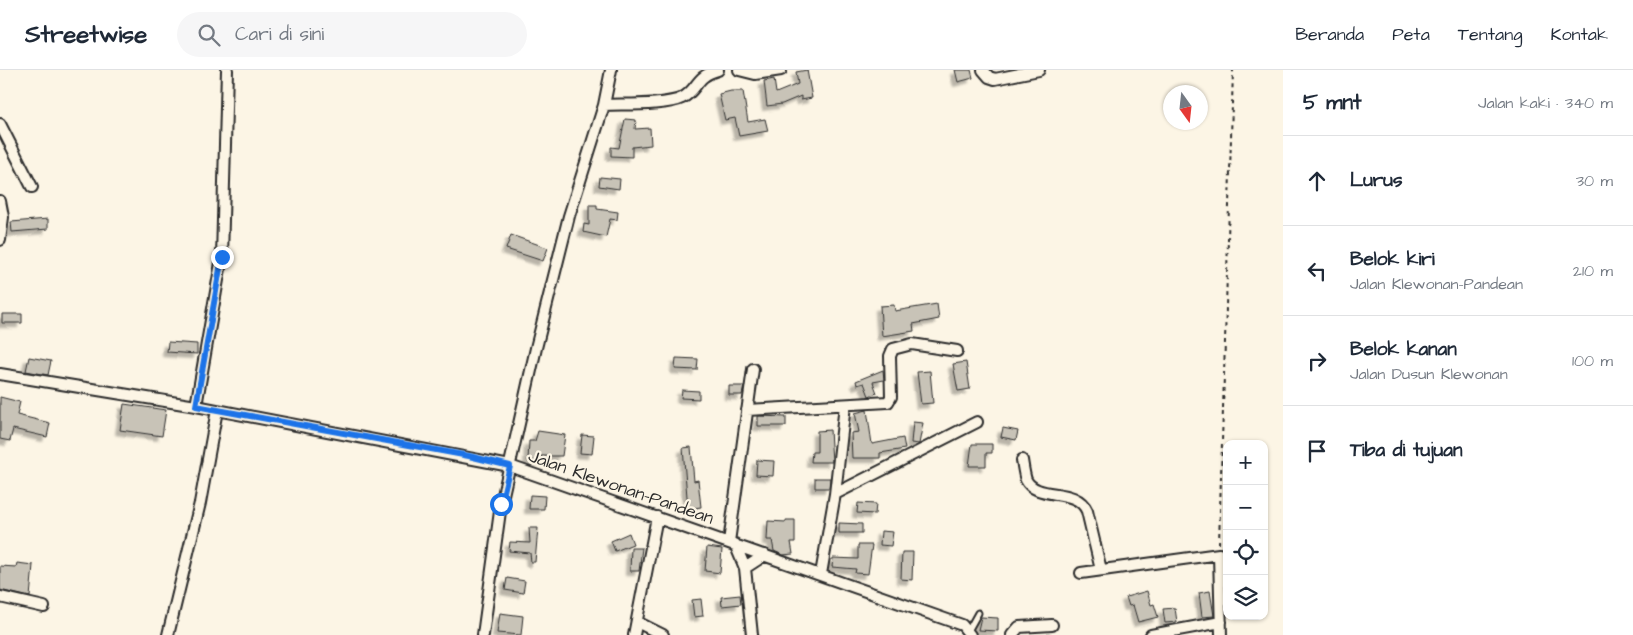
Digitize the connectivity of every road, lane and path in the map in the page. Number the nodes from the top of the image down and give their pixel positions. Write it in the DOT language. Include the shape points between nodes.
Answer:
graph roads {
  1 [pos="227,70"];
  2 [pos="611,70"];
  3 [pos="718,70"];
  4 [pos="739,70"];
  5 [pos="781,70"];
  6 [pos="983,70"];
  7 [pos="1038,70"];
  8 [pos="1233,70"];
  9 [pos="604,105"];
  10 [pos="0,124"];
  11 [pos="32,188"];
  12 [pos="0,201"];
  13 [pos="1,217"];
  14 [pos="0,240"];
  15 [pos="957,351"];
  16 [pos="753,369"];
  17 [pos="0,374"];
  18 [pos="845,405"];
  19 [pos="196,406"];
  20 [pos="217,410"];
  21 [pos="747,410"];
  22 [pos="978,422"];
  23 [pos="1022,460"];
  24 [pos="510,466"];
  25 [pos="835,494"];
  26 [pos="657,517"];
  27 [pos="732,543"];
  28 [pos="1219,554"];
  29 [pos="765,555"];
  30 [pos="745,568"];
  31 [pos="1101,570"];
  32 [pos="1081,573"];
  33 [pos="821,574"];
  34 [pos="0,597"];
  35 [pos="44,607"];
  36 [pos="978,613"];
  37 [pos="637,622"];
  38 [pos="1221,622"];
  39 [pos="1052,625"];
  40 [pos="969,633"];
  41 [pos="168,635"];
  42 [pos="483,635"];
  43 [pos="634,635"];
  44 [pos="663,635"];
  45 [pos="752,635"];
  46 [pos="1012,635"];
  47 [pos="1151,635"];
  48 [pos="1221,635"];
  1 -- 19 [label="street" via="222,257"];
  2 -- 9 [label="street"];
  3 -- 9 [label="street" via="700,77 689,93 677,100"];
  4 -- 5 [label="street" via="755,74"];
  6 -- 7 [label="street" via="989,77 1001,79"];
  8 -- 28 [label="path"];
  9 -- 24 [label="street" via="569,216"];
  10 -- 11 [label="street"];
  12 -- 13 [label="street"];
  13 -- 14 [label="street"];
  15 -- 18 [label="street" via="912,344 896,347 890,356 890,400"];
  16 -- 21 [label="street"];
  17 -- 19 [label="street, Jalan Klewonan-Pandean"];
  18 -- 21 [label="street"];
  18 -- 25 [label="street"];
  19 -- 20 [label="street, Jalan Klewonan-Pandean"];
  20 -- 24 [label="street, Jalan Klewonan-Pandean"];
  20 -- 41 [label="street" via="200,503"];
  21 -- 27 [label="street"];
  22 -- 25 [label="street"];
  23 -- 31 [label="street" via="1026,480 1030,484 1083,503"];
  24 -- 26 [label="street, Jalan Klewonan-Pandean"];
  24 -- 42 [label="street" via="501,504"];
  25 -- 33 [label="street"];
  26 -- 27 [label="street, Jalan Klewonan-Pandean"];
  26 -- 37 [label="street"];
  27 -- 29 [label="street, Jalan Klewonan-Pandean"];
  27 -- 30 [label="street"];
  28 -- 31 [label="street"];
  28 -- 38 [label="street"];
  29 -- 30 [label="street"];
  29 -- 33 [label="street, Jalan Klewonan-Pandean"];
  30 -- 45 [label="street"];
  31 -- 32 [label="street"];
  33 -- 40 [label="street, Jalan Klewonan-Pandean" via="962,625"];
  34 -- 35 [label="street"];
  36 -- 40 [label="lane"];
  37 -- 43 [label="street"];
  37 -- 44 [label="street"];
  38 -- 47 [label="street"];
  38 -- 48 [label="street"];
  39 -- 46 [label="street" via="1019,627"];
}
